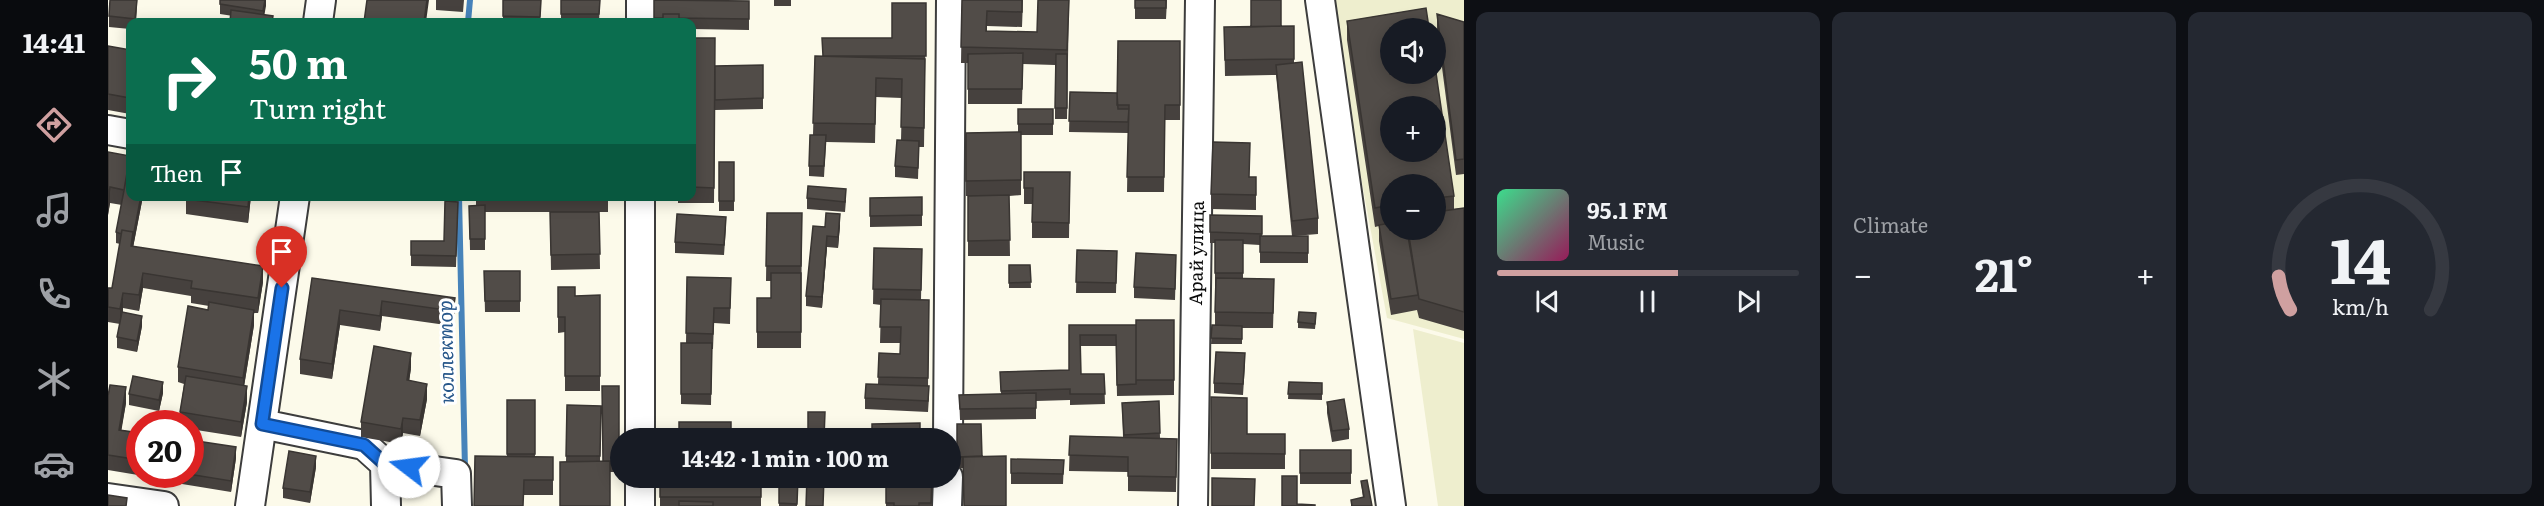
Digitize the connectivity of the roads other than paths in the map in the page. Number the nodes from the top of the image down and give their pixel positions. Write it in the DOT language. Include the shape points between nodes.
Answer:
graph roads {
  1 [pos="321,0"];
  2 [pos="641,0"];
  3 [pos="951,0"];
  4 [pos="1200,0"];
  5 [pos="1320,0"];
  6 [pos="319,18"];
  7 [pos="641,18"];
  8 [pos="108,130"];
  9 [pos="126,133"];
  10 [pos="294,201"];
  11 [pos="640,201"];
  12 [pos="262,424"];
  13 [pos="640,428"];
  14 [pos="948,428"];
  15 [pos="385,464"];
  16 [pos="640,488"];
  17 [pos="948,488"];
  18 [pos="108,498"];
  19 [pos="164,506"];
  20 [pos="250,506"];
  21 [pos="386,506"];
  22 [pos="457,506"];
  23 [pos="640,506"];
  24 [pos="947,506"];
  25 [pos="1193,506"];
  26 [pos="1391,506"];
  1 -- 6 [label="street"];
  2 -- 7 [label="street"];
  3 -- 14 [label="street"];
  4 -- 25 [label="street, Арай улица"];
  5 -- 26 [label="street"];
  8 -- 9 [label="street"];
  10 -- 12 [label="street"];
  11 -- 13 [label="street"];
  12 -- 15 [label="street" via="364,445"];
  12 -- 20 [label="street"];
  15 -- 21 [label="street"];
  15 -- 22 [label="street" via="456,474"];
  16 -- 23 [label="street"];
  17 -- 24 [label="street"];
  18 -- 19 [label="street"];
}
